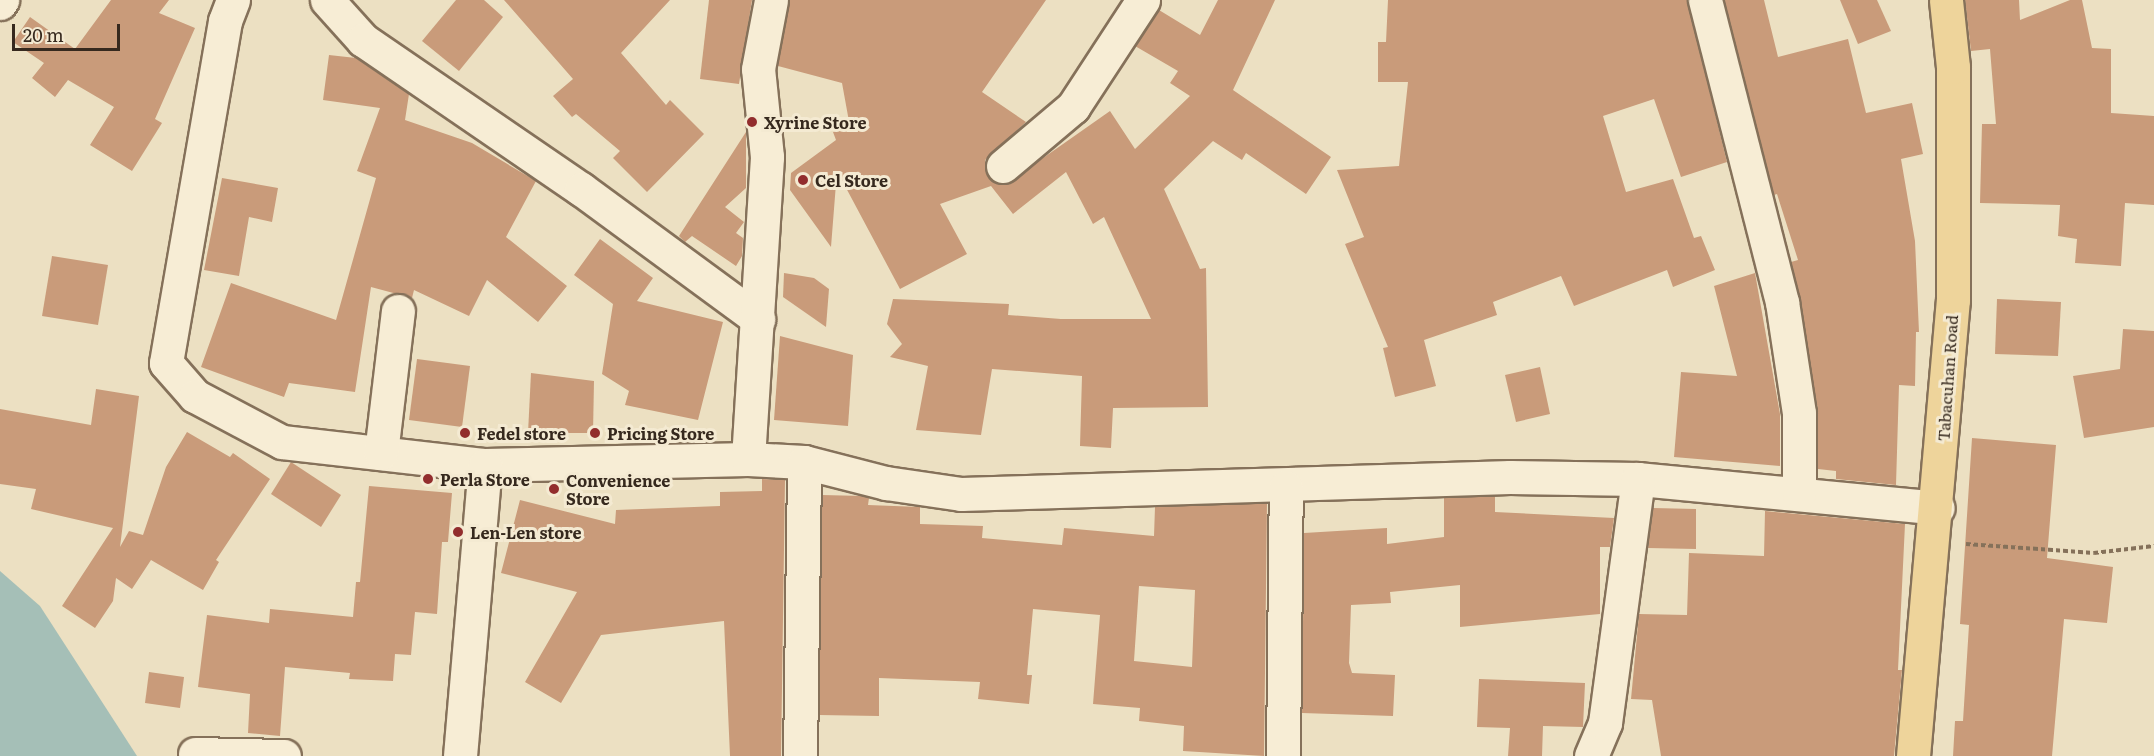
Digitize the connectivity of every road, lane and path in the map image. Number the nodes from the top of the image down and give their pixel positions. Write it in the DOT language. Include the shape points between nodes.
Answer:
graph roads {
  1 [pos="233,0"];
  2 [pos="327,0"];
  3 [pos="771,0"];
  4 [pos="1143,0"];
  5 [pos="1705,0"];
  6 [pos="1946,0"];
  7 [pos="1003,166"];
  8 [pos="398,311"];
  9 [pos="758,319"];
  10 [pos="381,453"];
  11 [pos="748,459"];
  12 [pos="804,462"];
  13 [pos="485,465"];
  14 [pos="1638,479"];
  15 [pos="1286,487"];
  16 [pos="1799,494"];
  17 [pos="1938,508"];
  18 [pos="1935,542"];
  19 [pos="2154,546"];
  20 [pos="195,754"];
  21 [pos="284,756"];
  22 [pos="460,756"];
  23 [pos="800,756"];
  24 [pos="1283,756"];
  25 [pos="1591,756"];
  26 [pos="1913,756"];
  1 -- 10 [label="street" via="225,21 166,363 195,396 282,442"];
  2 -- 9 [label="street" via="363,40 581,189"];
  3 -- 9 [label="street" via="758,69 767,157"];
  4 -- 7 [label="street" via="1073,107"];
  5 -- 16 [label="street" via="1782,302 1799,413"];
  6 -- 17 [label="main road, Tabacuhan Road" via="1953,67 1953,300"];
  8 -- 10 [label="street"];
  9 -- 11 [label="street"];
  10 -- 13 [label="street"];
  11 -- 12 [label="street"];
  11 -- 13 [label="street"];
  12 -- 15 [label="street" via="886,483 961,494"];
  12 -- 23 [label="street"];
  13 -- 22 [label="street"];
  14 -- 15 [label="street" via="1510,477"];
  14 -- 16 [label="street"];
  14 -- 25 [label="street" via="1605,723"];
  15 -- 24 [label="street"];
  16 -- 17 [label="street"];
  17 -- 18 [label="main road, Tabacuhan Road"];
  18 -- 19 [label="path" via="2094,553"];
  18 -- 26 [label="main road, Tabacuhan Road"];
  20 -- 21 [label="street"];
}
